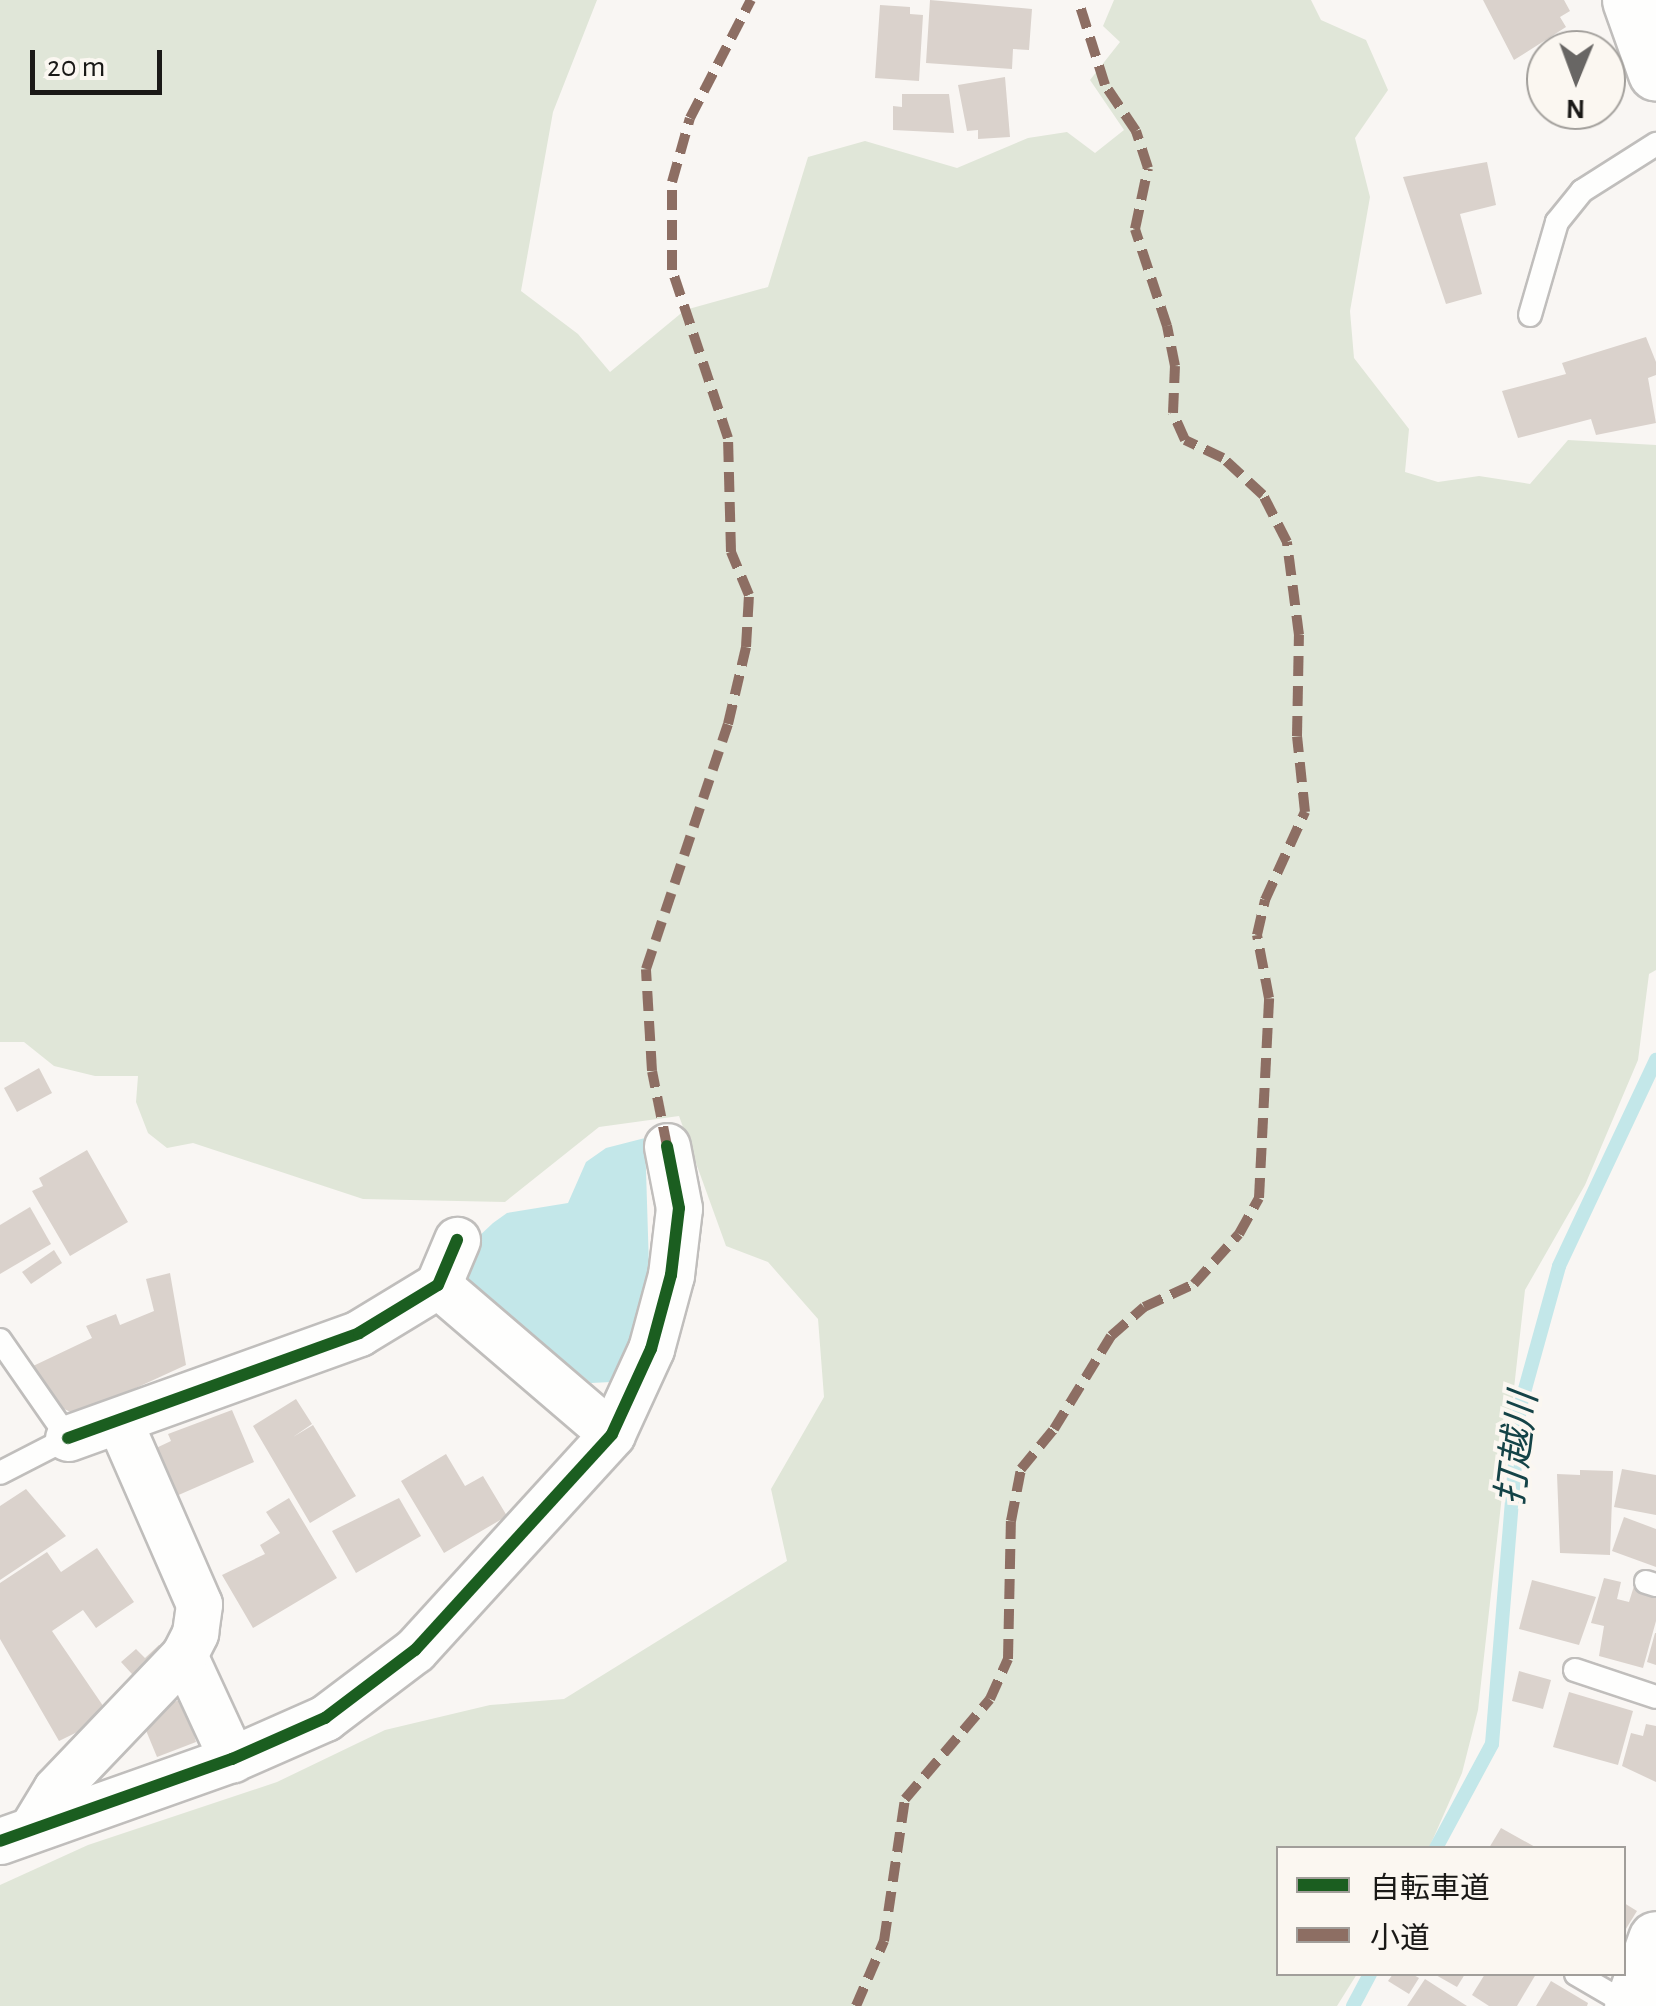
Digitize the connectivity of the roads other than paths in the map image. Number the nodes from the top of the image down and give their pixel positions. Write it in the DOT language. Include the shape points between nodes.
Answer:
graph roads {
  1 [pos="1630,0"];
  2 [pos="1656,73"];
  3 [pos="1656,144"];
  4 [pos="1530,315"];
  5 [pos="666,1146"];
  6 [pos="457,1240"];
  7 [pos="438,1285"];
  8 [pos="0,1340"];
  9 [pos="120,1424"];
  10 [pos="612,1434"];
  11 [pos="68,1438"];
  12 [pos="0,1473"];
  13 [pos="184,1655"];
  14 [pos="1575,1670"];
  15 [pos="1656,1697"];
  16 [pos="232,1758"];
  17 [pos="16,1834"];
  18 [pos="1656,1939"];
  19 [pos="1580,1976"];
  20 [pos="1632,2006"];
  1 -- 2 [label="street"];
  3 -- 4 [label="lane" via="1582,191 1556,222"];
  5 -- 10 [label="street" via="679,1208 672,1275 651,1350"];
  6 -- 7 [label="street"];
  7 -- 9 [label="street" via="359,1333 191,1388"];
  7 -- 10 [label="street"];
  8 -- 11 [label="lane"];
  9 -- 11 [label="street"];
  9 -- 13 [label="street" via="199,1604"];
  10 -- 16 [label="street" via="415,1650 325,1718"];
  11 -- 12 [label="lane"];
  13 -- 16 [label="street"];
  13 -- 17 [label="street"];
  14 -- 15 [label="lane"];
  16 -- 17 [label="street"];
  18 -- 20 [label="street"];
  19 -- 20 [label="lane"];
}
